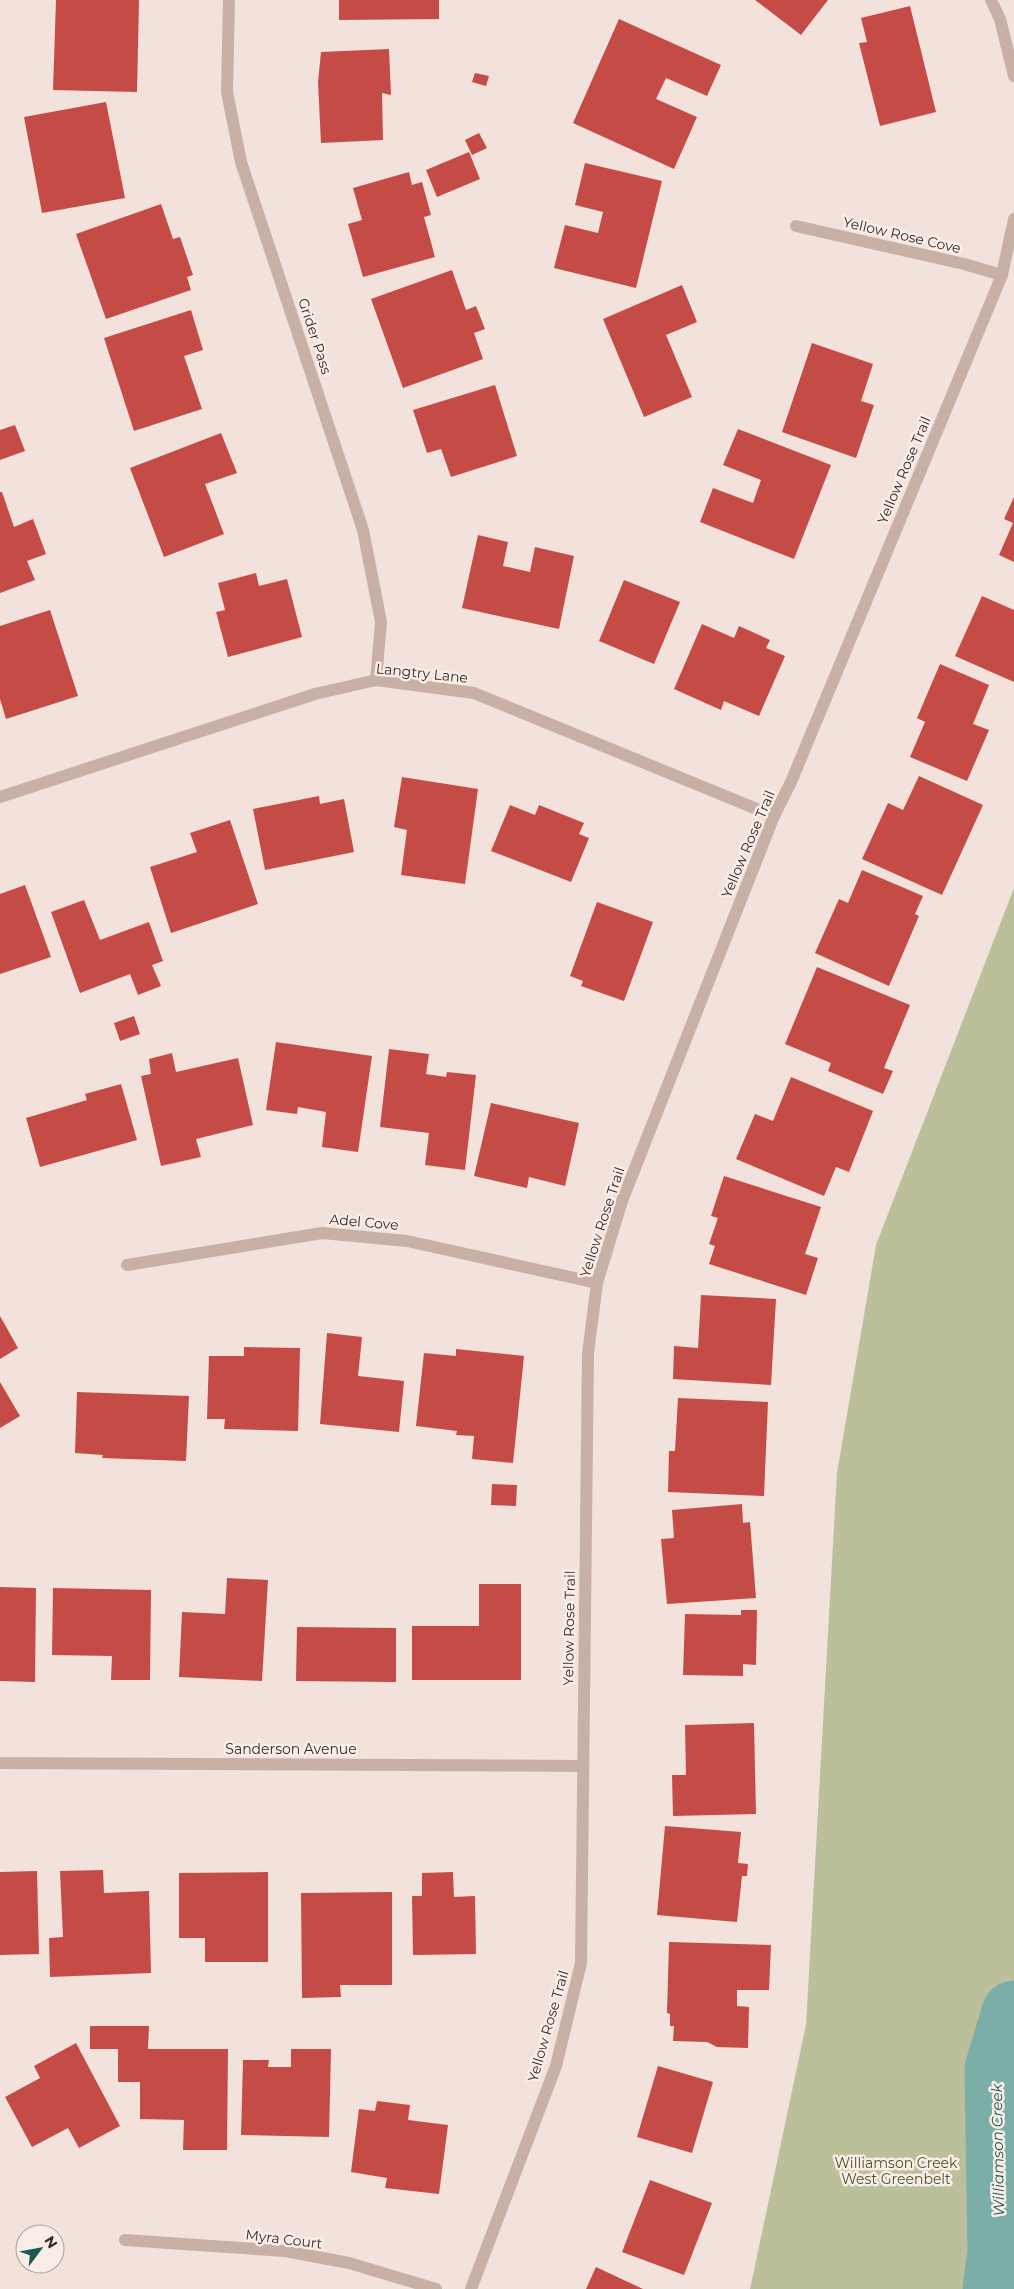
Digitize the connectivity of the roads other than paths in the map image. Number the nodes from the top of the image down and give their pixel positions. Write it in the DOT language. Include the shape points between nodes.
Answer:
graph roads {
  1 [pos="229,0"];
  2 [pos="991,0"];
  3 [pos="1014,76"];
  4 [pos="1014,219"];
  5 [pos="796,226"];
  6 [pos="1002,275"];
  7 [pos="376,680"];
  8 [pos="0,797"];
  9 [pos="774,816"];
  10 [pos="127,1265"];
  11 [pos="597,1283"];
  12 [pos="0,1763"];
  13 [pos="582,1766"];
  14 [pos="125,2240"];
  15 [pos="436,2289"];
  16 [pos="470,2289"];
  1 -- 7 [label="street, Grider Pass" via="227,92 241,162 363,530 381,622"];
  2 -- 3 [label="street" via="1000,19"];
  4 -- 6 [label="street, Yellow Rose Trail"];
  5 -- 6 [label="street, Yellow Rose Cove"];
  6 -- 9 [label="street, Yellow Rose Trail"];
  7 -- 8 [label="street, Langtry Lane" via="307,696"];
  7 -- 9 [label="street, Langtry Lane" via="474,693"];
  9 -- 11 [label="street, Yellow Rose Trail" via="626,1192"];
  10 -- 11 [label="street, Adel Cove" via="322,1233 407,1241"];
  11 -- 13 [label="street, Yellow Rose Trail" via="588,1353"];
  12 -- 13 [label="street, Sanderson Avenue"];
  13 -- 16 [label="street, Yellow Rose Trail" via="582,1963 556,2066"];
  14 -- 15 [label="street, Myra Court" via="285,2251 349,2264"];
}
